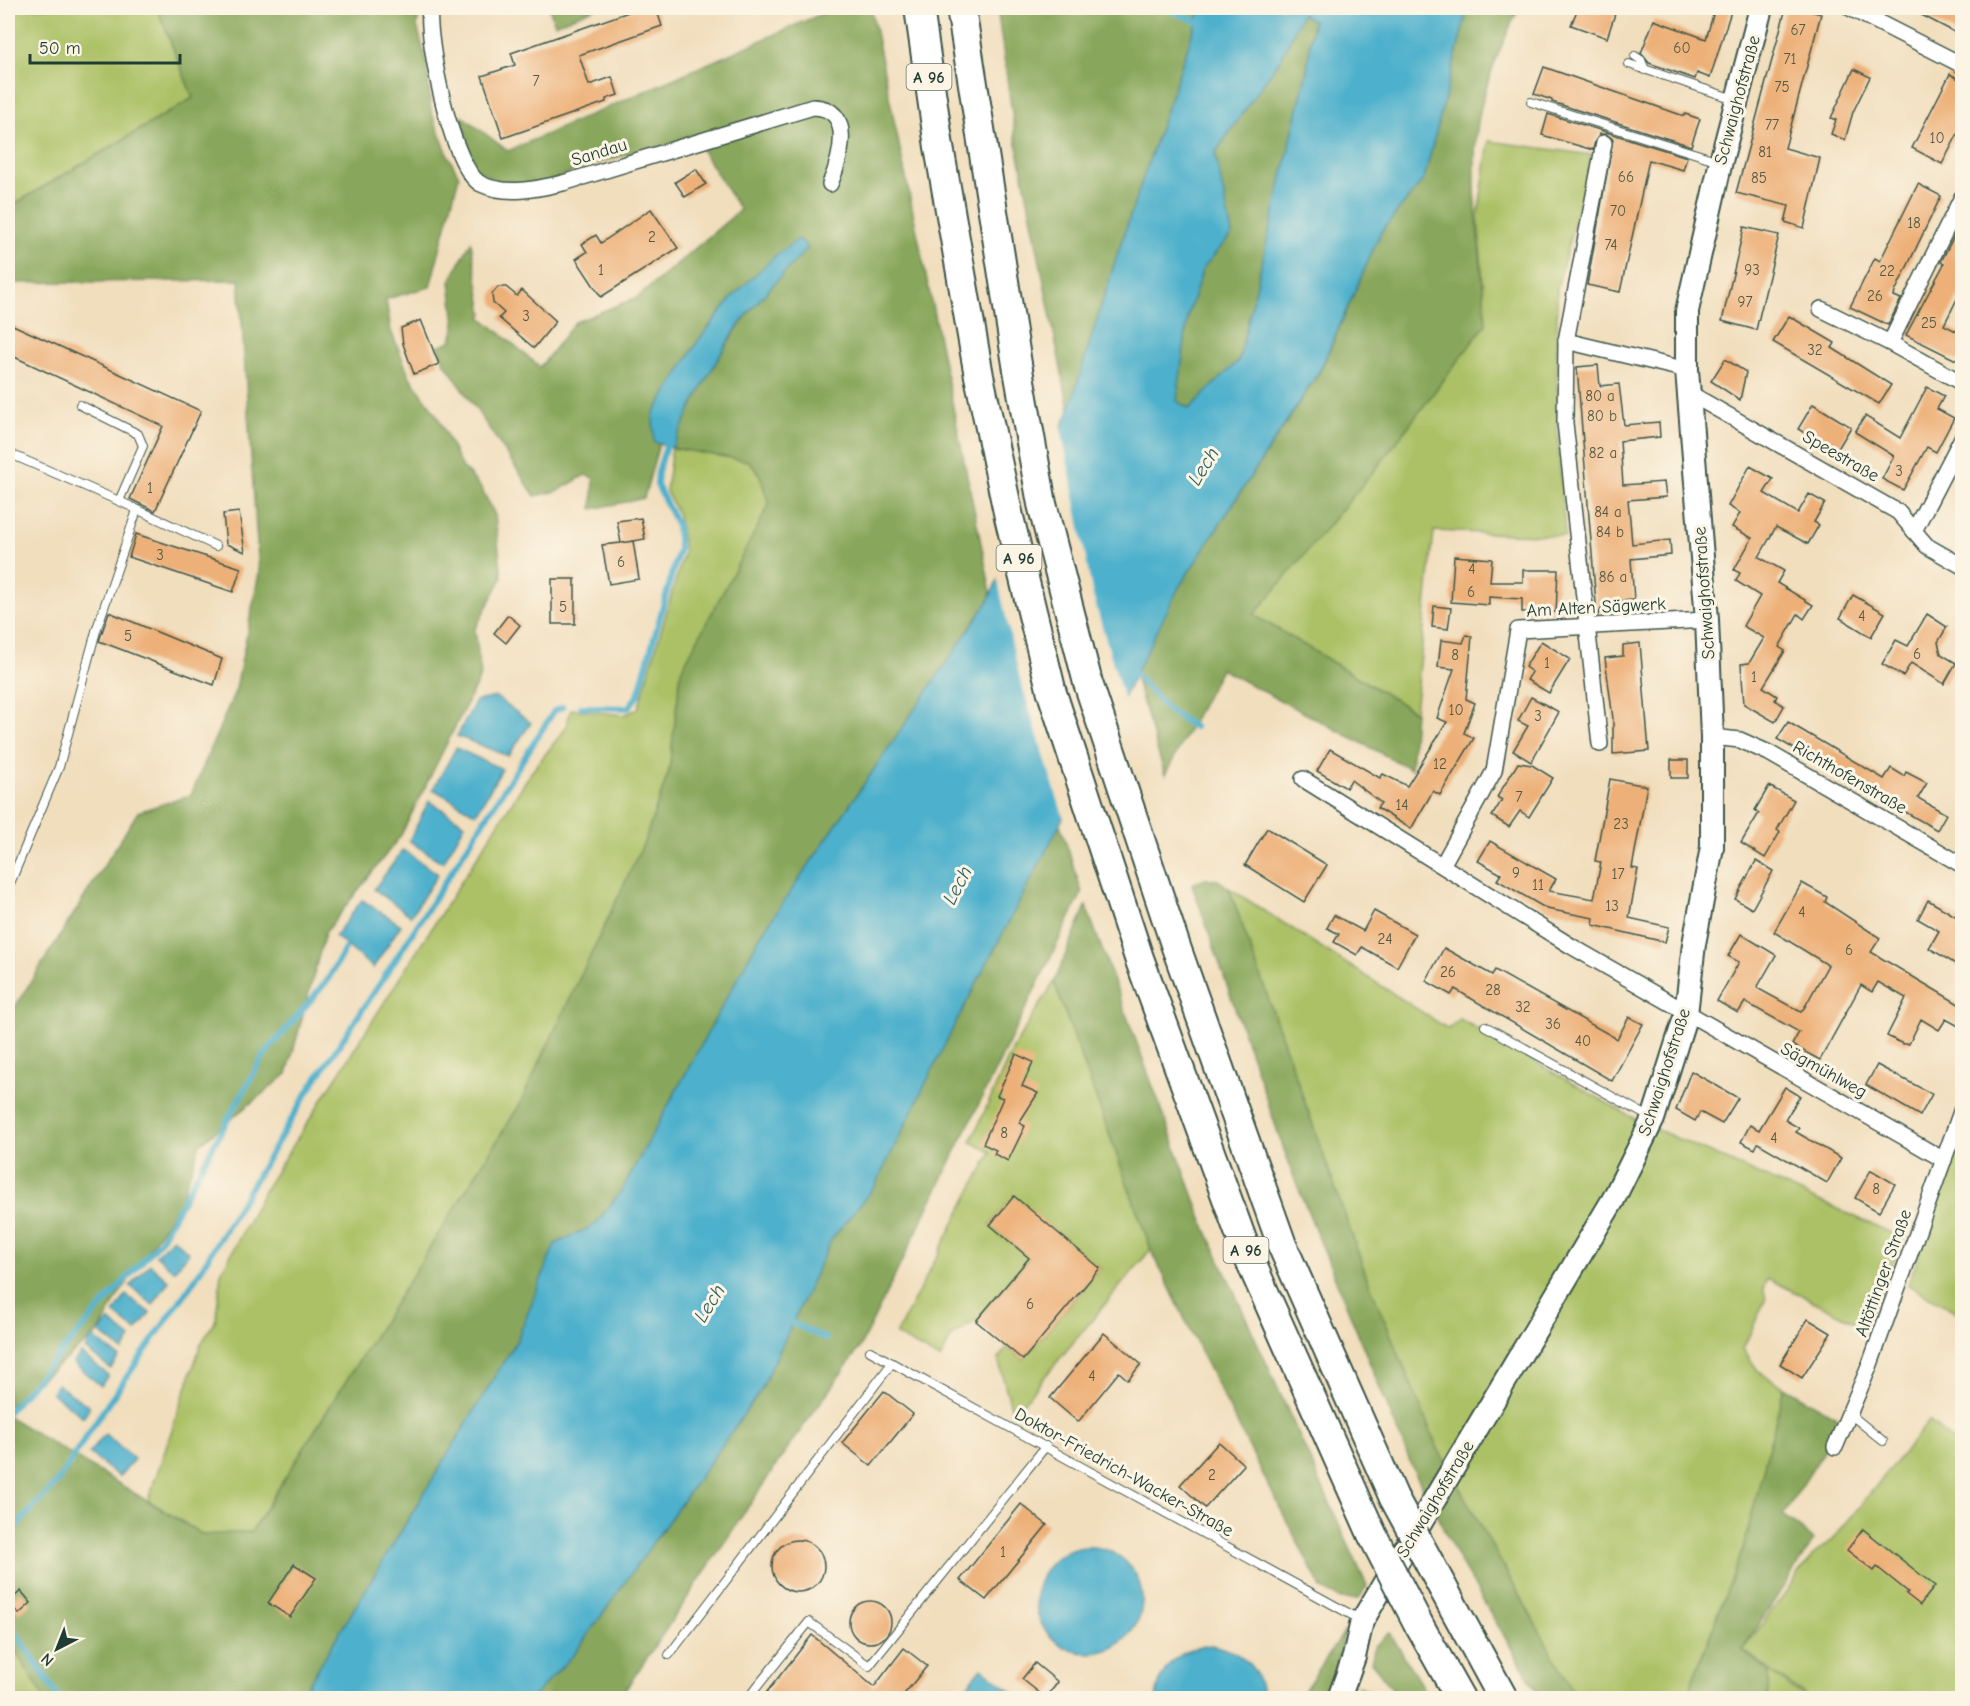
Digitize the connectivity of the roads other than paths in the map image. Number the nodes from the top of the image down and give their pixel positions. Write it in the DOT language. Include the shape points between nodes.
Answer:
graph roads {
  1 [pos="430,8"];
  2 [pos="919,8"];
  3 [pos="961,8"];
  4 [pos="1761,8"];
  5 [pos="1850,8"];
  6 [pos="1635,56"];
  7 [pos="1629,64"];
  8 [pos="1962,65"];
  9 [pos="1645,70"];
  10 [pos="1738,100"];
  11 [pos="1531,102"];
  12 [pos="1604,143"];
  13 [pos="1721,161"];
  14 [pos="830,184"];
  15 [pos="1962,197"];
  16 [pos="1821,309"];
  17 [pos="1566,341"];
  18 [pos="1890,343"];
  19 [pos="1687,370"];
  20 [pos="1962,383"];
  21 [pos="1689,393"];
  22 [pos="80,405"];
  23 [pos="1962,438"];
  24 [pos="8,453"];
  25 [pos="119,501"];
  26 [pos="137,510"];
  27 [pos="1914,531"];
  28 [pos="216,546"];
  29 [pos="1962,566"];
  30 [pos="1707,620"];
  31 [pos="1589,628"];
  32 [pos="1712,737"];
  33 [pos="1600,744"];
  34 [pos="1303,779"];
  35 [pos="1443,864"];
  36 [pos="1962,865"];
  37 [pos="8,888"];
  38 [pos="1686,1014"];
  39 [pos="1485,1026"];
  40 [pos="1962,1109"];
  41 [pos="1653,1119"];
  42 [pos="1944,1160"];
  43 [pos="870,1351"];
  44 [pos="892,1363"];
  45 [pos="1850,1414"];
  46 [pos="1883,1441"];
  47 [pos="1046,1446"];
  48 [pos="1835,1447"];
  49 [pos="1362,1621"];
  50 [pos="669,1654"];
  51 [pos="747,1698"];
  52 [pos="1339,1698"];
  53 [pos="1460,1698"];
  54 [pos="1503,1698"];
  1 -- 14 [label="street, Sandau" via="430,33 442,100 461,157 480,183 520,190 562,183 822,107 841,124 843,142"];
  2 -- 53 [label="highway, A 96, bridge" via="979,376 1052,693 1139,958 1248,1256 1372,1534"];
  3 -- 54 [label="highway, A 96, bridge" via="1042,504 1088,683 1282,1245 1394,1498"];
  4 -- 10 [label="street, Schwaighofstraße"];
  5 -- 8 [label="street"];
  6 -- 9 [label="lane"];
  7 -- 9 [label="lane"];
  9 -- 10 [label="lane"];
  10 -- 13 [label="street, Schwaighofstraße"];
  11 -- 13 [label="lane"];
  12 -- 17 [label="street"];
  13 -- 19 [label="street, Schwaighofstraße" via="1687,311"];
  15 -- 18 [label="street"];
  16 -- 18 [label="street"];
  17 -- 19 [label="street"];
  17 -- 31 [label="street" via="1565,423"];
  18 -- 20 [label="street"];
  19 -- 21 [label="street, Schwaighofstraße"];
  21 -- 27 [label="street, Speestraße" via="1889,506"];
  21 -- 30 [label="street, Schwaighofstraße"];
  22 -- 25 [label="lane" via="138,434 143,446"];
  23 -- 27 [label="street"];
  24 -- 25 [label="lane"];
  25 -- 26 [label="lane"];
  26 -- 28 [label="lane"];
  26 -- 37 [label="lane" via="96,631 59,767"];
  27 -- 29 [label="street, Speestraße" via="1927,546"];
  30 -- 31 [label="street, Am Alten Sägwerk"];
  30 -- 32 [label="street, Schwaighofstraße"];
  31 -- 33 [label="street"];
  31 -- 35 [label="street, Am Alten Sägwerk" via="1518,630 1494,771"];
  32 -- 36 [label="street, Richthofenstraße" via="1740,740 1769,753"];
  32 -- 38 [label="street, Schwaighofstraße" via="1712,847"];
  34 -- 35 [label="street"];
  35 -- 38 [label="street"];
  38 -- 41 [label="street, Schwaighofstraße"];
  38 -- 42 [label="street, Sägmühlweg"];
  39 -- 41 [label="lane"];
  40 -- 42 [label="street, Altöttinger Straße"];
  41 -- 49 [label="street, Schwaighofstraße" via="1613,1200"];
  42 -- 45 [label="street, Altöttinger Straße"];
  43 -- 44 [label="lane, Doktor-Friedrich-Wacker-Straße"];
  44 -- 47 [label="lane, Doktor-Friedrich-Wacker-Straße"];
  44 -- 50 [label="lane"];
  45 -- 46 [label="lane"];
  45 -- 48 [label="street, Altöttinger Straße"];
  47 -- 49 [label="lane, Doktor-Friedrich-Wacker-Straße"];
  47 -- 51 [label="lane" via="868,1666 809,1622"];
  49 -- 52 [label="street, Schwaighofstraße"];
}
